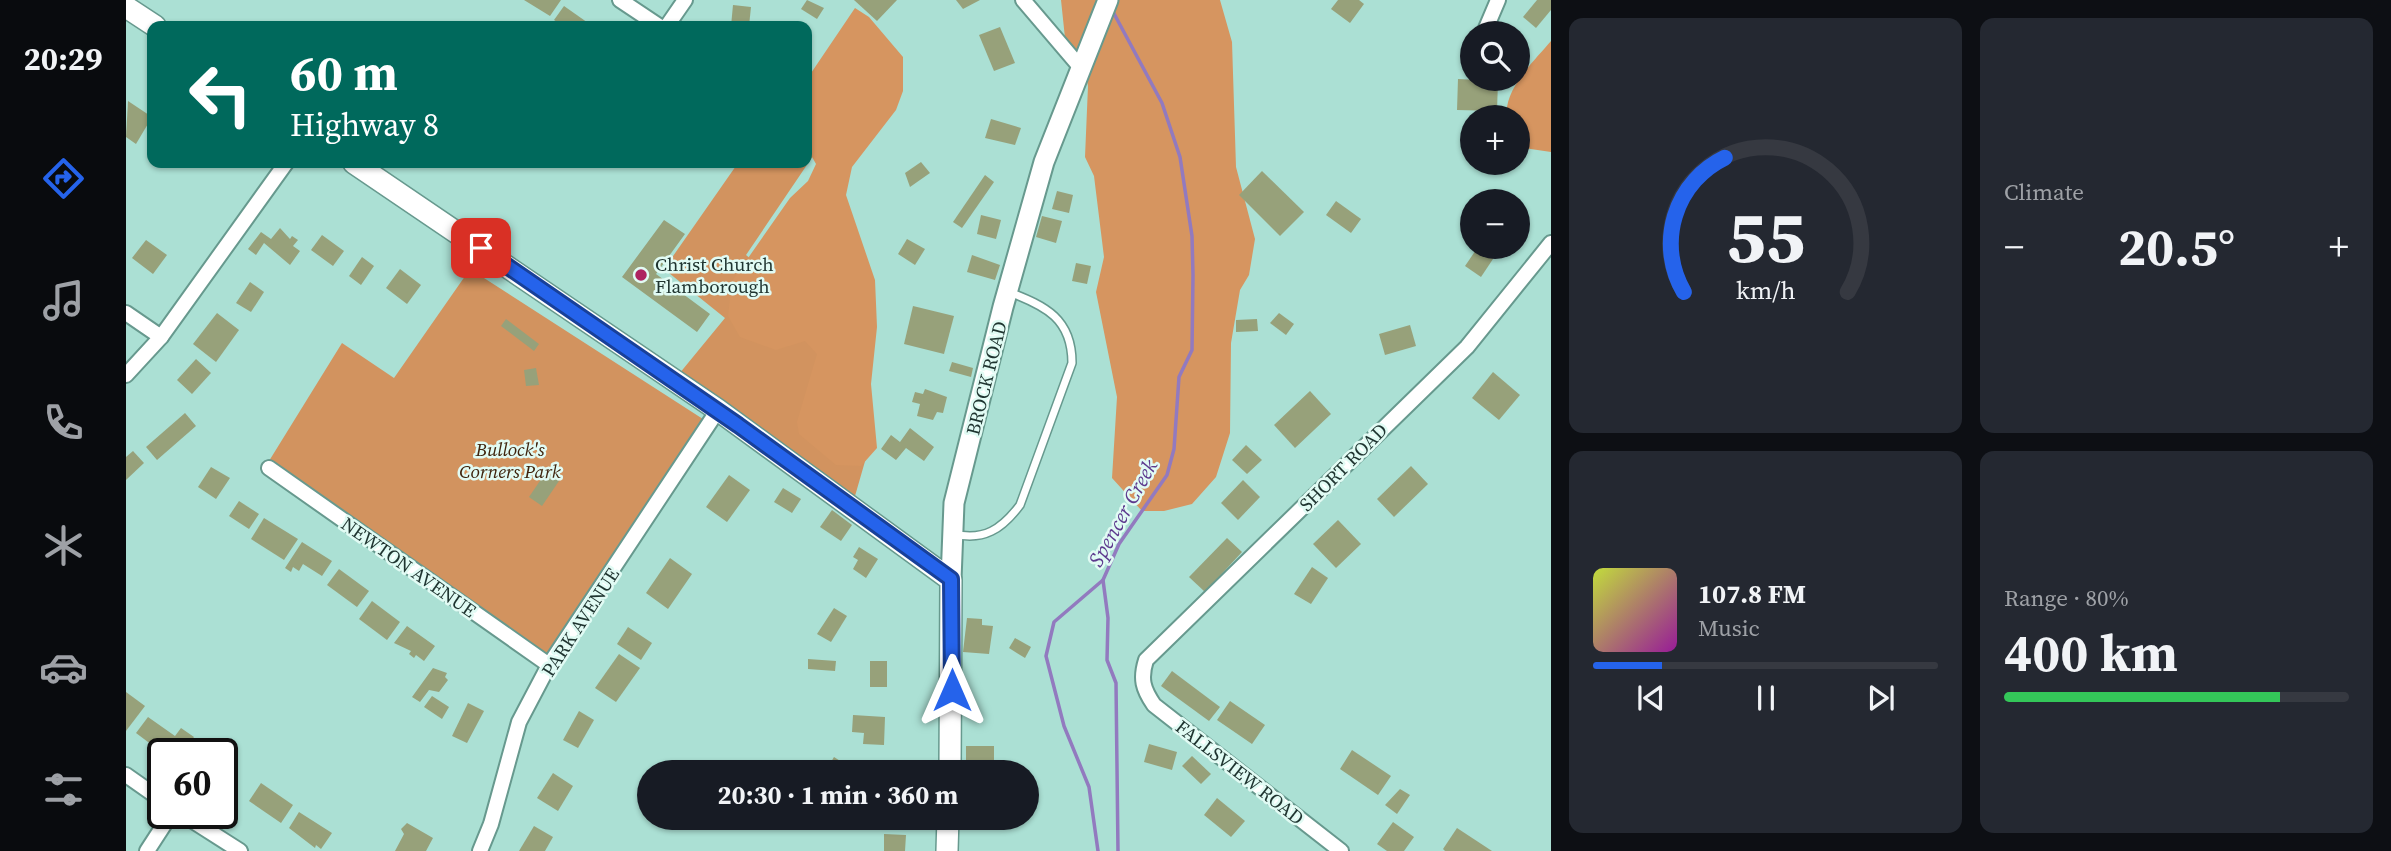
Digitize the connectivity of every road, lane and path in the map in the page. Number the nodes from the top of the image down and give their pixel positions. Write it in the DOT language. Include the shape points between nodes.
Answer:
graph roads {
  1 [pos="620,0"];
  2 [pos="685,0"];
  3 [pos="1023,0"];
  4 [pos="1108,0"];
  5 [pos="1498,0"];
  6 [pos="126,7"];
  7 [pos="147,21"];
  8 [pos="652,21"];
  9 [pos="670,21"];
  10 [pos="1489,21"];
  11 [pos="1081,68"];
  12 [pos="282,168"];
  13 [pos="361,168"];
  14 [pos="1551,243"];
  15 [pos="1008,292"];
  16 [pos="126,313"];
  17 [pos="161,337"];
  18 [pos="126,375"];
  19 [pos="718,410"];
  20 [pos="269,468"];
  21 [pos="952,534"];
  22 [pos="951,579"];
  23 [pos="549,666"];
  24 [pos="1144,690"];
  25 [pos="950,760"];
  26 [pos="126,775"];
  27 [pos="147,790"];
  28 [pos="161,829"];
  29 [pos="206,829"];
  30 [pos="948,830"];
  31 [pos="147,851"];
  32 [pos="240,851"];
  33 [pos="480,851"];
  34 [pos="947,851"];
  35 [pos="1341,851"];
  1 -- 8 [label="street"];
  2 -- 9 [label="street"];
  3 -- 11 [label="street"];
  4 -- 11 [label="main road, BROCK ROAD"];
  5 -- 10 [label="street"];
  6 -- 7 [label="main road"];
  11 -- 15 [label="main road, BROCK ROAD" via="1044,162"];
  12 -- 17 [label="street"];
  13 -- 19 [label="main road"];
  14 -- 24 [label="street, SHORT ROAD" via="1467,347 1153,651 1142,675"];
  15 -- 21 [label="main road, BROCK ROAD" via="954,503"];
  15 -- 21 [label="lane" via="1056,316 1066,329 1072,363 1020,505 990,534"];
  16 -- 17 [label="street"];
  17 -- 18 [label="street"];
  19 -- 22 [label="main road"];
  19 -- 23 [label="street, PARK AVENUE"];
  20 -- 23 [label="street, NEWTON AVENUE"];
  21 -- 22 [label="main road, BROCK ROAD"];
  22 -- 25 [label="main road, BROCK ROAD"];
  23 -- 33 [label="street, PARK AVENUE" via="519,722"];
  24 -- 35 [label="street, FALLSVIEW ROAD" via="1154,705"];
  26 -- 27 [label="street"];
  28 -- 31 [label="street"];
  29 -- 32 [label="street"];
  30 -- 34 [label="main road"];
}
